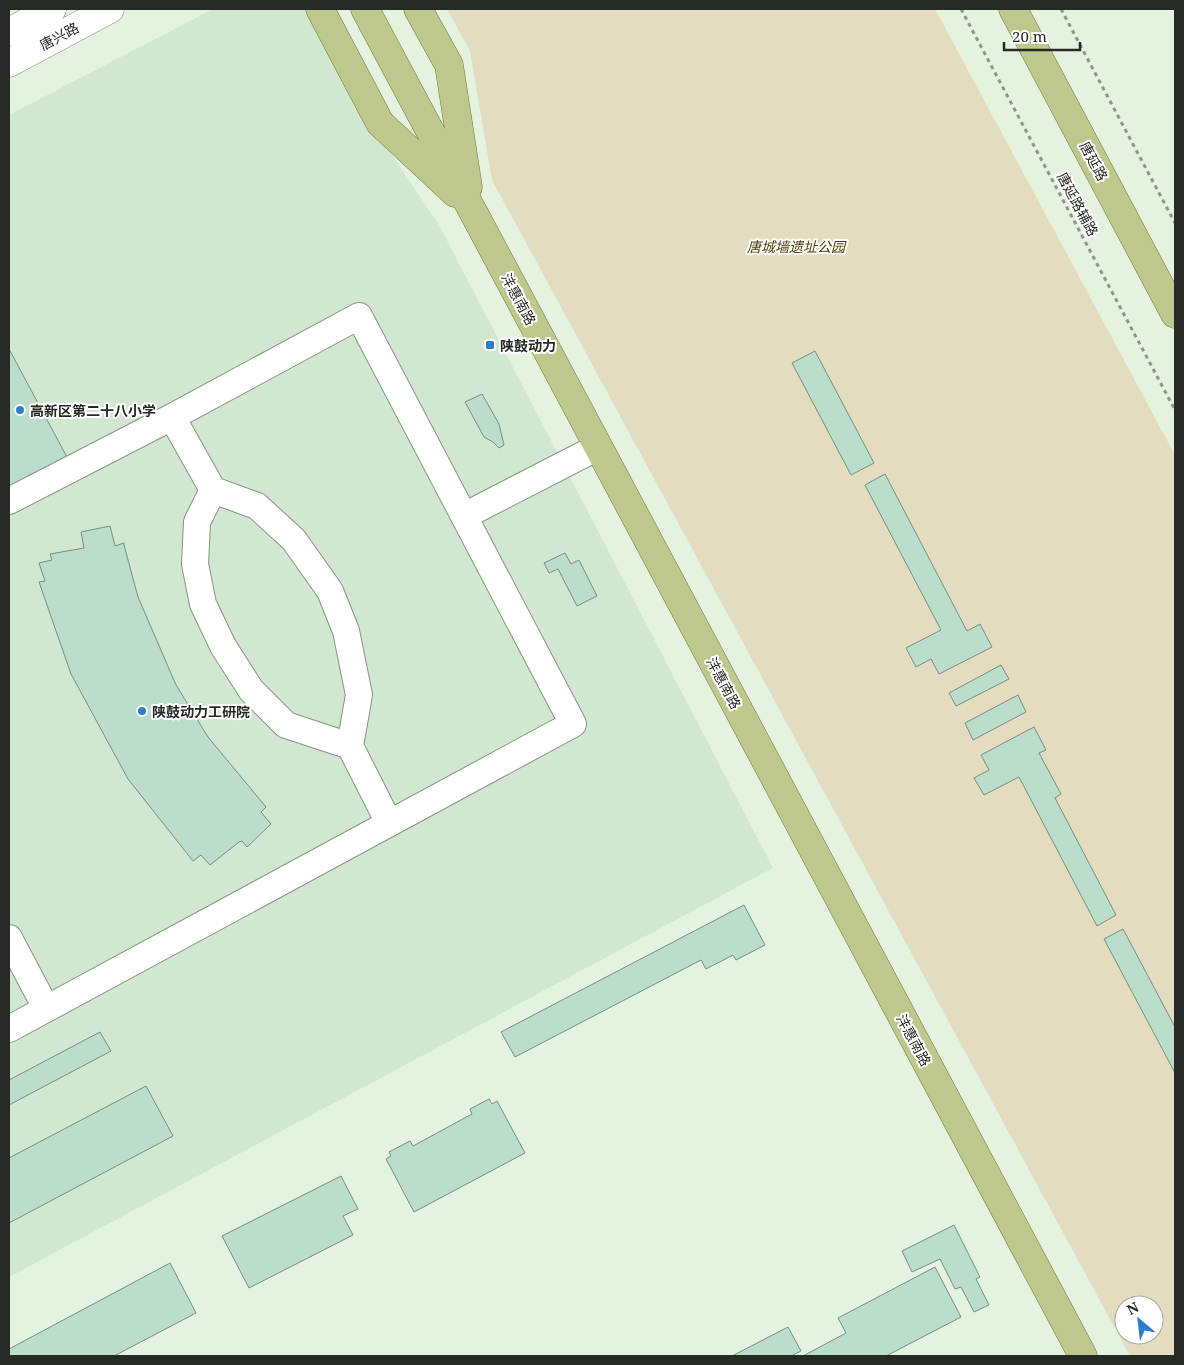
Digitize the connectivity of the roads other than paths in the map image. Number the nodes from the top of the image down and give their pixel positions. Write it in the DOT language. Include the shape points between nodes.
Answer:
graph roads {
  1 [pos="52,9"];
  2 [pos="110,9"];
  3 [pos="320,9"];
  4 [pos="365,9"];
  5 [pos="418,9"];
  6 [pos="1012,9"];
  7 [pos="9,32"];
  8 [pos="9,63"];
  9 [pos="472,208"];
  10 [pos="1175,314"];
  11 [pos="172,417"];
  12 [pos="598,447"];
  13 [pos="213,490"];
  14 [pos="9,501"];
  15 [pos="464,516"];
  16 [pos="350,746"];
  17 [pos="389,823"];
  18 [pos="9,938"];
  19 [pos="46,1008"];
  20 [pos="9,1029"];
  21 [pos="1083,1356"];
  1 -- 7 [label="street, 唐兴路"];
  2 -- 8 [label="street, 唐兴路"];
  3 -- 9 [label="main road" via="380,123"];
  4 -- 9 [label="main road, 沣惠南路"];
  5 -- 9 [label="main road" via="449,65"];
  6 -- 10 [label="main road, 唐延路"];
  9 -- 12 [label="main road, 沣惠南路"];
  11 -- 13 [label="street"];
  11 -- 14 [label="street"];
  11 -- 15 [label="street" via="359,316"];
  12 -- 15 [label="street"];
  12 -- 21 [label="main road, 沣惠南路"];
  13 -- 16 [label="street" via="257,506 294,540 330,591 346,631 359,695"];
  13 -- 16 [label="street" via="197,522 194,564 203,604 222,646 251,690 286,725"];
  15 -- 17 [label="street" via="574,724"];
  16 -- 17 [label="street"];
  17 -- 19 [label="street"];
  18 -- 19 [label="street"];
  19 -- 20 [label="street"];
}
